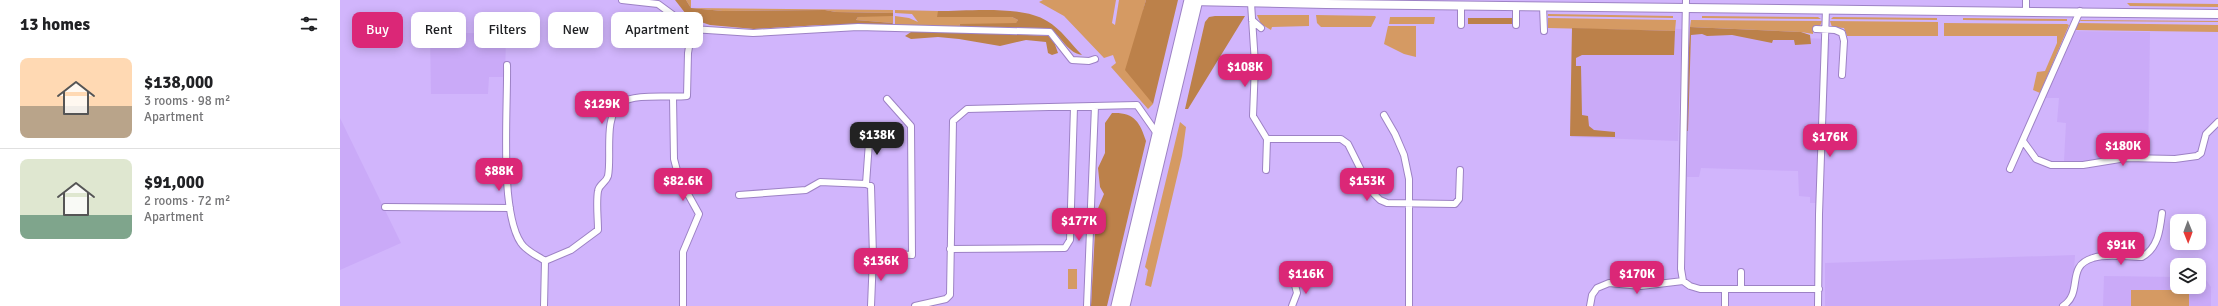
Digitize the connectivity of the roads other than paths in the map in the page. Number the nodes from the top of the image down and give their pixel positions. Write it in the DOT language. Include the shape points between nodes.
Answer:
graph roads {
  1 [pos="622,0"];
  2 [pos="664,0"];
  3 [pos="1193,0"];
  4 [pos="2026,0"];
  5 [pos="1326,2"];
  6 [pos="1251,3"];
  7 [pos="1686,4"];
  8 [pos="1461,6"];
  9 [pos="1516,6"];
  10 [pos="1543,6"];
  11 [pos="664,8"];
  12 [pos="1826,9"];
  13 [pos="2026,11"];
  14 [pos="2080,11"];
  15 [pos="669,12"];
  16 [pos="2218,14"];
  17 [pos="1252,20"];
  18 [pos="1461,25"];
  19 [pos="1516,25"];
  20 [pos="1261,28"];
  21 [pos="1816,29"];
  22 [pos="1826,29"];
  23 [pos="703,30"];
  24 [pos="1544,30"];
  25 [pos="689,48"];
  26 [pos="1095,59"];
  27 [pos="507,65"];
  28 [pos="1842,75"];
  29 [pos="673,97"];
  30 [pos="886,99"];
  31 [pos="1095,106"];
  32 [pos="1074,107"];
  33 [pos="1384,115"];
  34 [pos="2218,122"];
  35 [pos="870,128"];
  36 [pos="1161,136"];
  37 [pos="1267,139"];
  38 [pos="2022,141"];
  39 [pos="2010,169"];
  40 [pos="1266,170"];
  41 [pos="1460,170"];
  42 [pos="866,184"];
  43 [pos="739,195"];
  44 [pos="1409,203"];
  45 [pos="385,207"];
  46 [pos="510,208"];
  47 [pos="2162,213"];
  48 [pos="950,249"];
  49 [pos="873,256"];
  50 [pos="545,261"];
  51 [pos="1741,272"];
  52 [pos="1683,281"];
  53 [pos="1294,282"];
  54 [pos="1725,289"];
  55 [pos="1741,289"];
  56 [pos="1819,289"];
  57 [pos="544,306"];
  58 [pos="683,306"];
  59 [pos="871,306"];
  60 [pos="915,306"];
  61 [pos="1087,306"];
  62 [pos="1116,306"];
  63 [pos="1125,306"];
  64 [pos="1292,306"];
  65 [pos="1409,306"];
  66 [pos="1590,306"];
  67 [pos="1725,306"];
  68 [pos="1818,306"];
  69 [pos="2063,306"];
  1 -- 11 [label="street" via="658,4"];
  2 -- 11 [label="street"];
  3 -- 6 [label="main road"];
  3 -- 36 [label="highway"];
  4 -- 13 [label="street"];
  5 -- 6 [label="main road"];
  5 -- 8 [label="main road"];
  6 -- 17 [label="street"];
  7 -- 10 [label="main road"];
  7 -- 12 [label="main road"];
  7 -- 52 [label="street" via="1681,269"];
  8 -- 9 [label="main road"];
  8 -- 18 [label="street"];
  9 -- 10 [label="main road"];
  9 -- 19 [label="street"];
  10 -- 24 [label="street"];
  11 -- 15 [label="street"];
  12 -- 13 [label="main road"];
  12 -- 22 [label="street"];
  13 -- 14 [label="main road"];
  14 -- 16 [label="main road"];
  14 -- 38 [label="street"];
  17 -- 20 [label="street"];
  17 -- 37 [label="street" via="1253,116"];
  21 -- 22 [label="street"];
  22 -- 28 [label="street" via="1842,33"];
  22 -- 56 [label="street" via="1819,214"];
  23 -- 26 [label="street" via="753,33 858,28 1050,32 1072,60"];
  25 -- 29 [label="street" via="687,96"];
  27 -- 46 [label="street" via="506,157"];
  29 -- 50 [label="street" via="638,97 621,102 616,107 608,144 608,176 598,190 598,230 571,250"];
  29 -- 58 [label="street" via="674,159 679,178 698,214 683,252"];
  30 -- 49 [label="street" via="911,126 912,255 877,253"];
  31 -- 32 [label="street"];
  31 -- 36 [label="street" via="1137,105"];
  31 -- 61 [label="street"];
  32 -- 48 [label="street" via="967,109 953,121"];
  32 -- 48 [label="street" via="1070,240 1065,248"];
  33 -- 44 [label="street" via="1404,155 1409,179"];
  34 -- 38 [label="street" via="2206,134 2201,153 2197,156 2175,159 2126,158 2083,165 2051,165 2036,159"];
  35 -- 42 [label="street"];
  36 -- 62 [label="highway"];
  36 -- 63 [label="highway"];
  37 -- 40 [label="street"];
  37 -- 44 [label="street" via="1342,139 1348,144 1375,197 1387,203"];
  38 -- 39 [label="street"];
  41 -- 44 [label="street" via="1459,199 1455,204"];
  42 -- 43 [label="street" via="820,182 806,190"];
  42 -- 49 [label="street" via="871,186"];
  44 -- 65 [label="street"];
  45 -- 46 [label="street"];
  46 -- 50 [label="street" via="516,234 522,245"];
  47 -- 69 [label="street" via="2158,237 2147,254 2142,257 2091,258 2076,269 2072,297"];
  48 -- 60 [label="street" via="950,295 946,299"];
  49 -- 59 [label="street"];
  50 -- 57 [label="street"];
  51 -- 55 [label="street"];
  52 -- 54 [label="street" via="1700,289"];
  52 -- 66 [label="street" via="1641,286 1609,283 1597,288 1592,295"];
  53 -- 64 [label="street" via="1297,293"];
  54 -- 55 [label="street"];
  54 -- 67 [label="street"];
  55 -- 56 [label="street"];
  56 -- 68 [label="street"];
}
